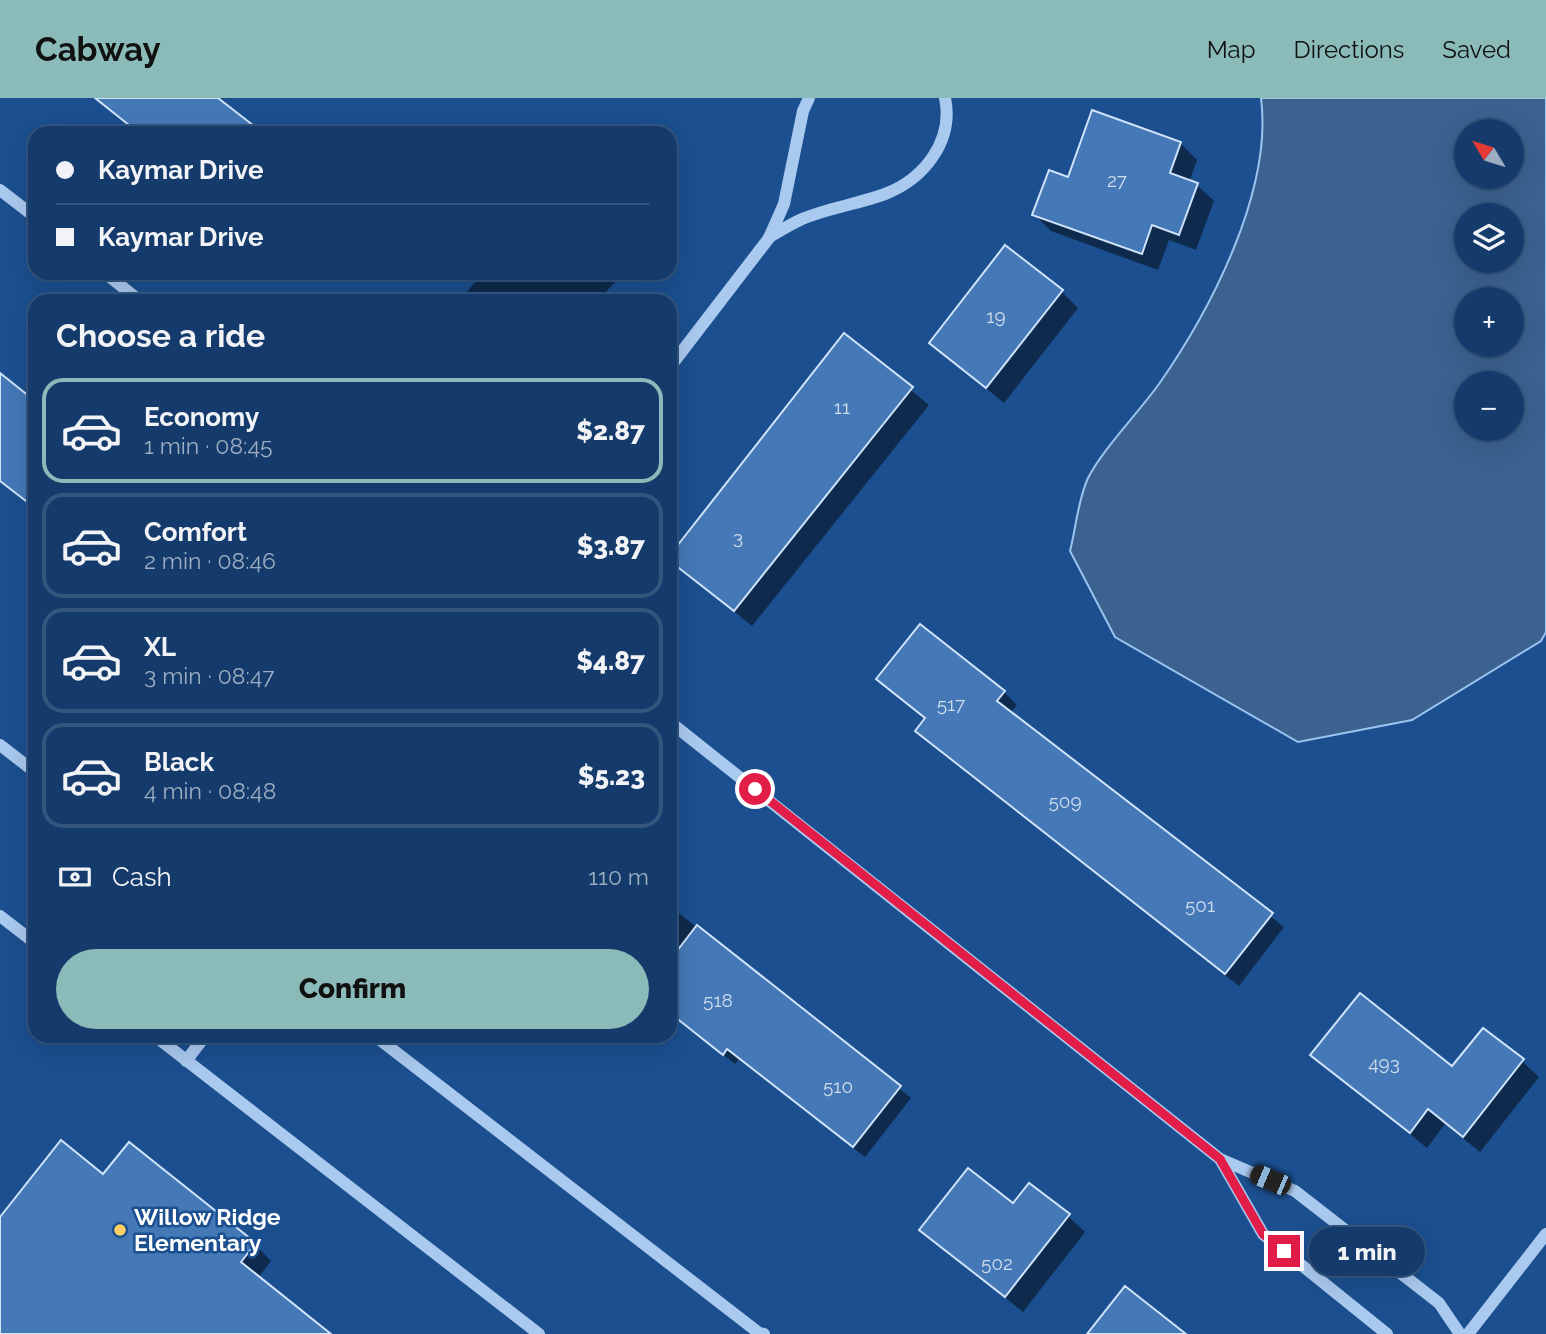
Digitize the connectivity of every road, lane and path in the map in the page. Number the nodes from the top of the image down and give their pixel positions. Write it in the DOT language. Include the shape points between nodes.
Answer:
graph roads {
  1 [pos="809,98"];
  2 [pos="945,98"];
  3 [pos="0,190"];
  4 [pos="28,212"];
  5 [pos="769,238"];
  6 [pos="114,280"];
  7 [pos="131,294"];
  8 [pos="677,357"];
  9 [pos="677,728"];
  10 [pos="0,745"];
  11 [pos="28,767"];
  12 [pos="0,916"];
  13 [pos="28,938"];
  14 [pos="164,1043"];
  15 [pos="199,1043"];
  16 [pos="384,1043"];
  17 [pos="186,1060"];
  18 [pos="1220,1159"];
  19 [pos="1546,1234"];
  20 [pos="538,1334"];
  21 [pos="764,1334"];
  22 [pos="1387,1334"];
  23 [pos="1460,1334"];
  24 [pos="1468,1334"];
  1 -- 5 [label="street" via="784,204"];
  2 -- 5 [label="street" via="947,124 940,146 907,182 886,194 802,219"];
  3 -- 4 [label="street"];
  5 -- 8 [label="street"];
  6 -- 7 [label="street"];
  9 -- 18 [label="street"];
  10 -- 11 [label="street"];
  12 -- 13 [label="street"];
  14 -- 17 [label="street"];
  15 -- 17 [label="street"];
  16 -- 21 [label="street"];
  17 -- 20 [label="street"];
  18 -- 22 [label="street" via="1263,1234"];
  18 -- 23 [label="street" via="1295,1191 1439,1303"];
  19 -- 24 [label="street"];
}
